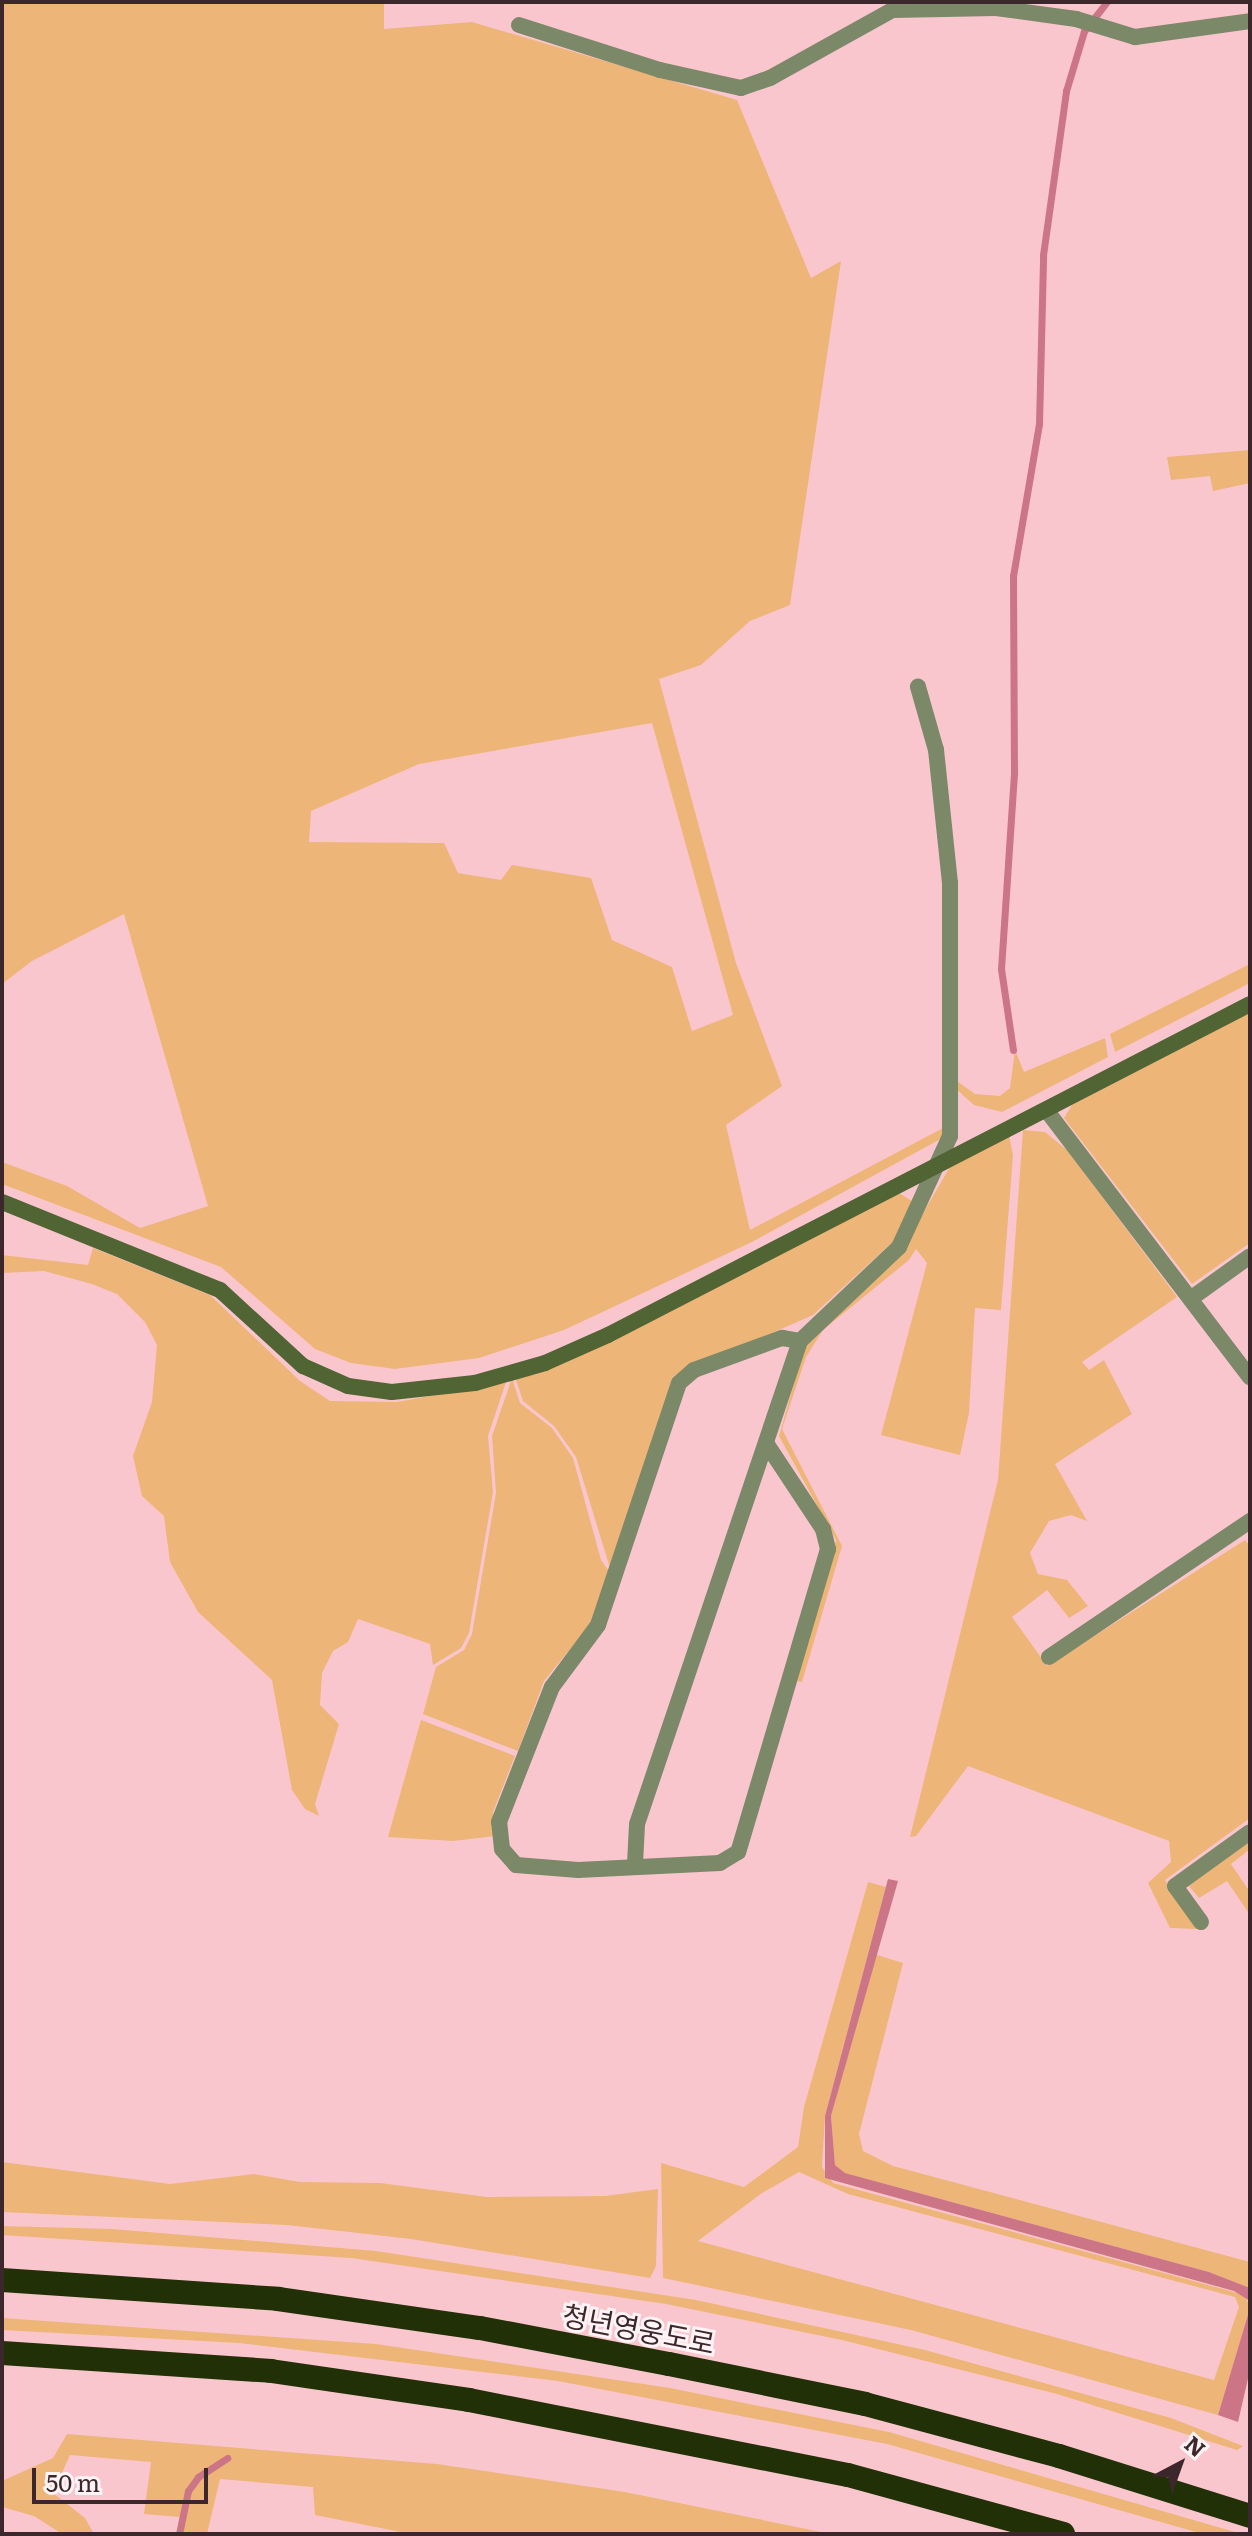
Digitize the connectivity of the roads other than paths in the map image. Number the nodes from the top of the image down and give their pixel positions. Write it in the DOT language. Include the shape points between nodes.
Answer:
graph roads {
  1 [pos="1250,21"];
  2 [pos="519,25"];
  3 [pos="918,687"];
  4 [pos="1250,1004"];
  5 [pos="1047,1111"];
  6 [pos="942,1164"];
  7 [pos="2,1202"];
  8 [pos="1250,1256"];
  9 [pos="1193,1297"];
  10 [pos="800,1341"];
  11 [pos="1250,1377"];
  12 [pos="766,1443"];
  13 [pos="1250,1521"];
  14 [pos="1049,1657"];
  15 [pos="1250,1832"];
  16 [pos="635,1864"];
  17 [pos="1201,1922"];
  18 [pos="2,2280"];
  19 [pos="2,2353"];
  20 [pos="1250,2516"];
  21 [pos="1041,2530"];
  22 [pos="1063,2534"];
  1 -- 2 [label="street" via="1135,37 1076,19 996,8 892,10 770,78 741,88 660,70"];
  3 -- 6 [label="street" via="936,750 950,883 946,1056 951,1109"];
  4 -- 5 [label="street"];
  5 -- 6 [label="street"];
  5 -- 9 [label="street"];
  6 -- 7 [label="street" via="545,1363 475,1383 392,1392 348,1386 303,1366 220,1290"];
  6 -- 10 [label="street" via="899,1247"];
  8 -- 9 [label="street"];
  9 -- 11 [label="street"];
  10 -- 12 [label="street"];
  10 -- 16 [label="street" via="782,1338 694,1370 679,1383 598,1625 552,1687 499,1822 502,1849 526,1869"];
  12 -- 16 [label="street" via="637,1824"];
  12 -- 16 [label="street" via="823,1529 828,1549 744,1842 726,1862"];
  13 -- 14 [label="street"];
  15 -- 17 [label="street" via="1175,1886"];
  18 -- 20 [label="highway, 청년영웅도로" via="278,2299 553,2341 865,2404 1059,2456"];
  19 -- 21 [label="highway" via="271,2371 469,2400 848,2475"];
  21 -- 22 [label="highway"];
}
